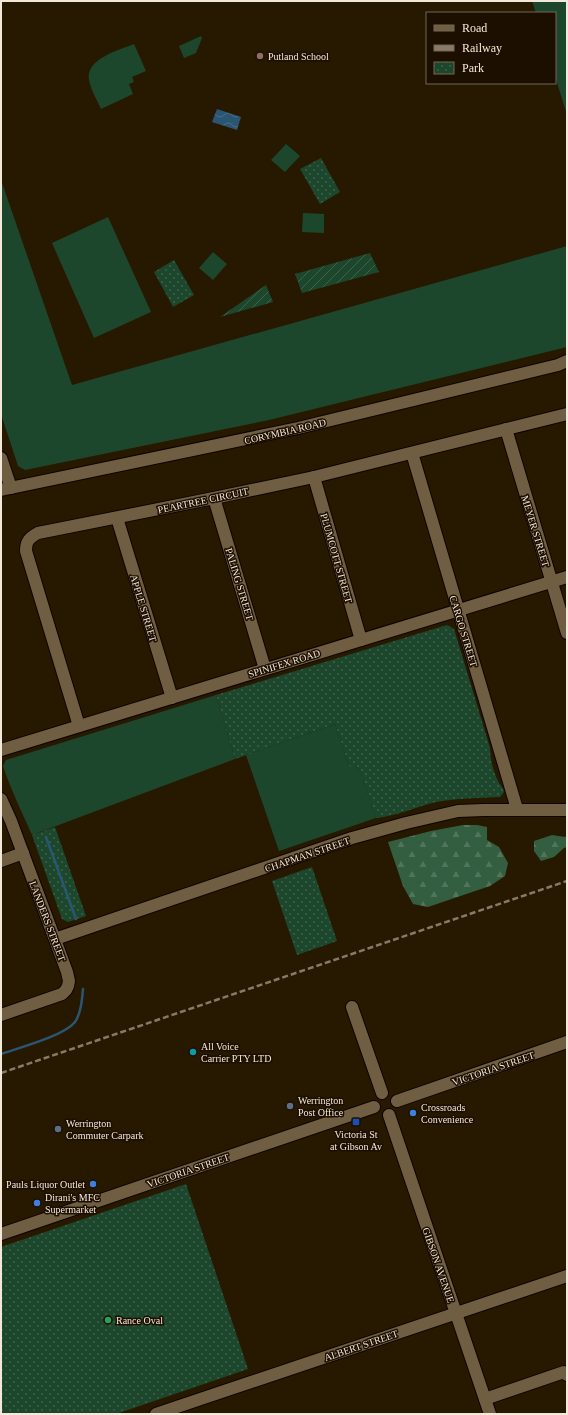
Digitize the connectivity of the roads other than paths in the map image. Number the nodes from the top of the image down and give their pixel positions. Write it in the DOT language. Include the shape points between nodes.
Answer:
graph roads {
  1 [pos="567,361"];
  2 [pos="567,414"];
  3 [pos="506,429"];
  4 [pos="412,453"];
  5 [pos="1,458"];
  6 [pos="314,476"];
  7 [pos="6,489"];
  8 [pos="214,498"];
  9 [pos="117,518"];
  10 [pos="567,577"];
  11 [pos="552,582"];
  12 [pos="458,610"];
  13 [pos="567,633"];
  14 [pos="361,640"];
  15 [pos="265,669"];
  16 [pos="172,698"];
  17 [pos="79,726"];
  18 [pos="1,750"];
  19 [pos="1,799"];
  20 [pos="517,809"];
  21 [pos="567,810"];
  22 [pos="23,853"];
  23 [pos="1,861"];
  24 [pos="55,940"];
  25 [pos="352,1007"];
  26 [pos="1,1015"];
  27 [pos="567,1042"];
  28 [pos="382,1093"];
  29 [pos="396,1101"];
  30 [pos="374,1107"];
  31 [pos="389,1115"];
  32 [pos="1,1234"];
  33 [pos="567,1276"];
  34 [pos="456,1313"];
  35 [pos="567,1375"];
  36 [pos="485,1399"];
  37 [pos="156,1414"];
  38 [pos="490,1414"];
  1 -- 7 [label="street, CORYMBIA ROAD" via="290,430"];
  2 -- 3 [label="street, PEARTREE CIRCUIT"];
  3 -- 4 [label="street, PEARTREE CIRCUIT"];
  3 -- 11 [label="street, MEYER STREET"];
  4 -- 6 [label="street, PEARTREE CIRCUIT"];
  4 -- 12 [label="street, CARGO STREET"];
  5 -- 7 [label="street"];
  6 -- 8 [label="street, PEARTREE CIRCUIT"];
  6 -- 14 [label="street, PLUMCOTT STREET"];
  8 -- 9 [label="street, PEARTREE CIRCUIT"];
  8 -- 15 [label="street, PALING STREET"];
  9 -- 16 [label="street, APPLE STREET"];
  9 -- 17 [label="street, PEARTREE CIRCUIT" via="38,533 30,537 26,543 28,558"];
  10 -- 11 [label="street, SPINIFEX ROAD"];
  11 -- 12 [label="street, SPINIFEX ROAD"];
  11 -- 13 [label="street, MEYER STREET"];
  12 -- 14 [label="street, SPINIFEX ROAD"];
  12 -- 20 [label="street, CARGO STREET"];
  14 -- 15 [label="street, SPINIFEX ROAD"];
  15 -- 16 [label="street, SPINIFEX ROAD"];
  16 -- 17 [label="street, SPINIFEX ROAD"];
  17 -- 18 [label="street, SPINIFEX ROAD"];
  19 -- 22 [label="street, LANDERS STREET"];
  20 -- 21 [label="street, CHAPMAN STREET"];
  20 -- 24 [label="street, CHAPMAN STREET" via="458,812 377,831"];
  22 -- 23 [label="street"];
  22 -- 24 [label="street, LANDERS STREET"];
  24 -- 26 [label="street, LANDERS STREET" via="69,977 66,990 57,996"];
  25 -- 28 [label="street"];
  27 -- 29 [label="street, VICTORIA STREET"];
  28 -- 29 [label="street" via="389,1093"];
  28 -- 30 [label="street" via="376,1097"];
  29 -- 31 [label="street" via="395,1111"];
  30 -- 31 [label="street" via="378,1113"];
  30 -- 32 [label="street, VICTORIA STREET"];
  31 -- 34 [label="street, GIBSON AVENUE"];
  33 -- 34 [label="street, ALBERT STREET"];
  34 -- 36 [label="street, GIBSON AVENUE"];
  34 -- 37 [label="street, ALBERT STREET"];
  35 -- 36 [label="street" via="564,1372"];
  36 -- 38 [label="street, GIBSON AVENUE"];
}
